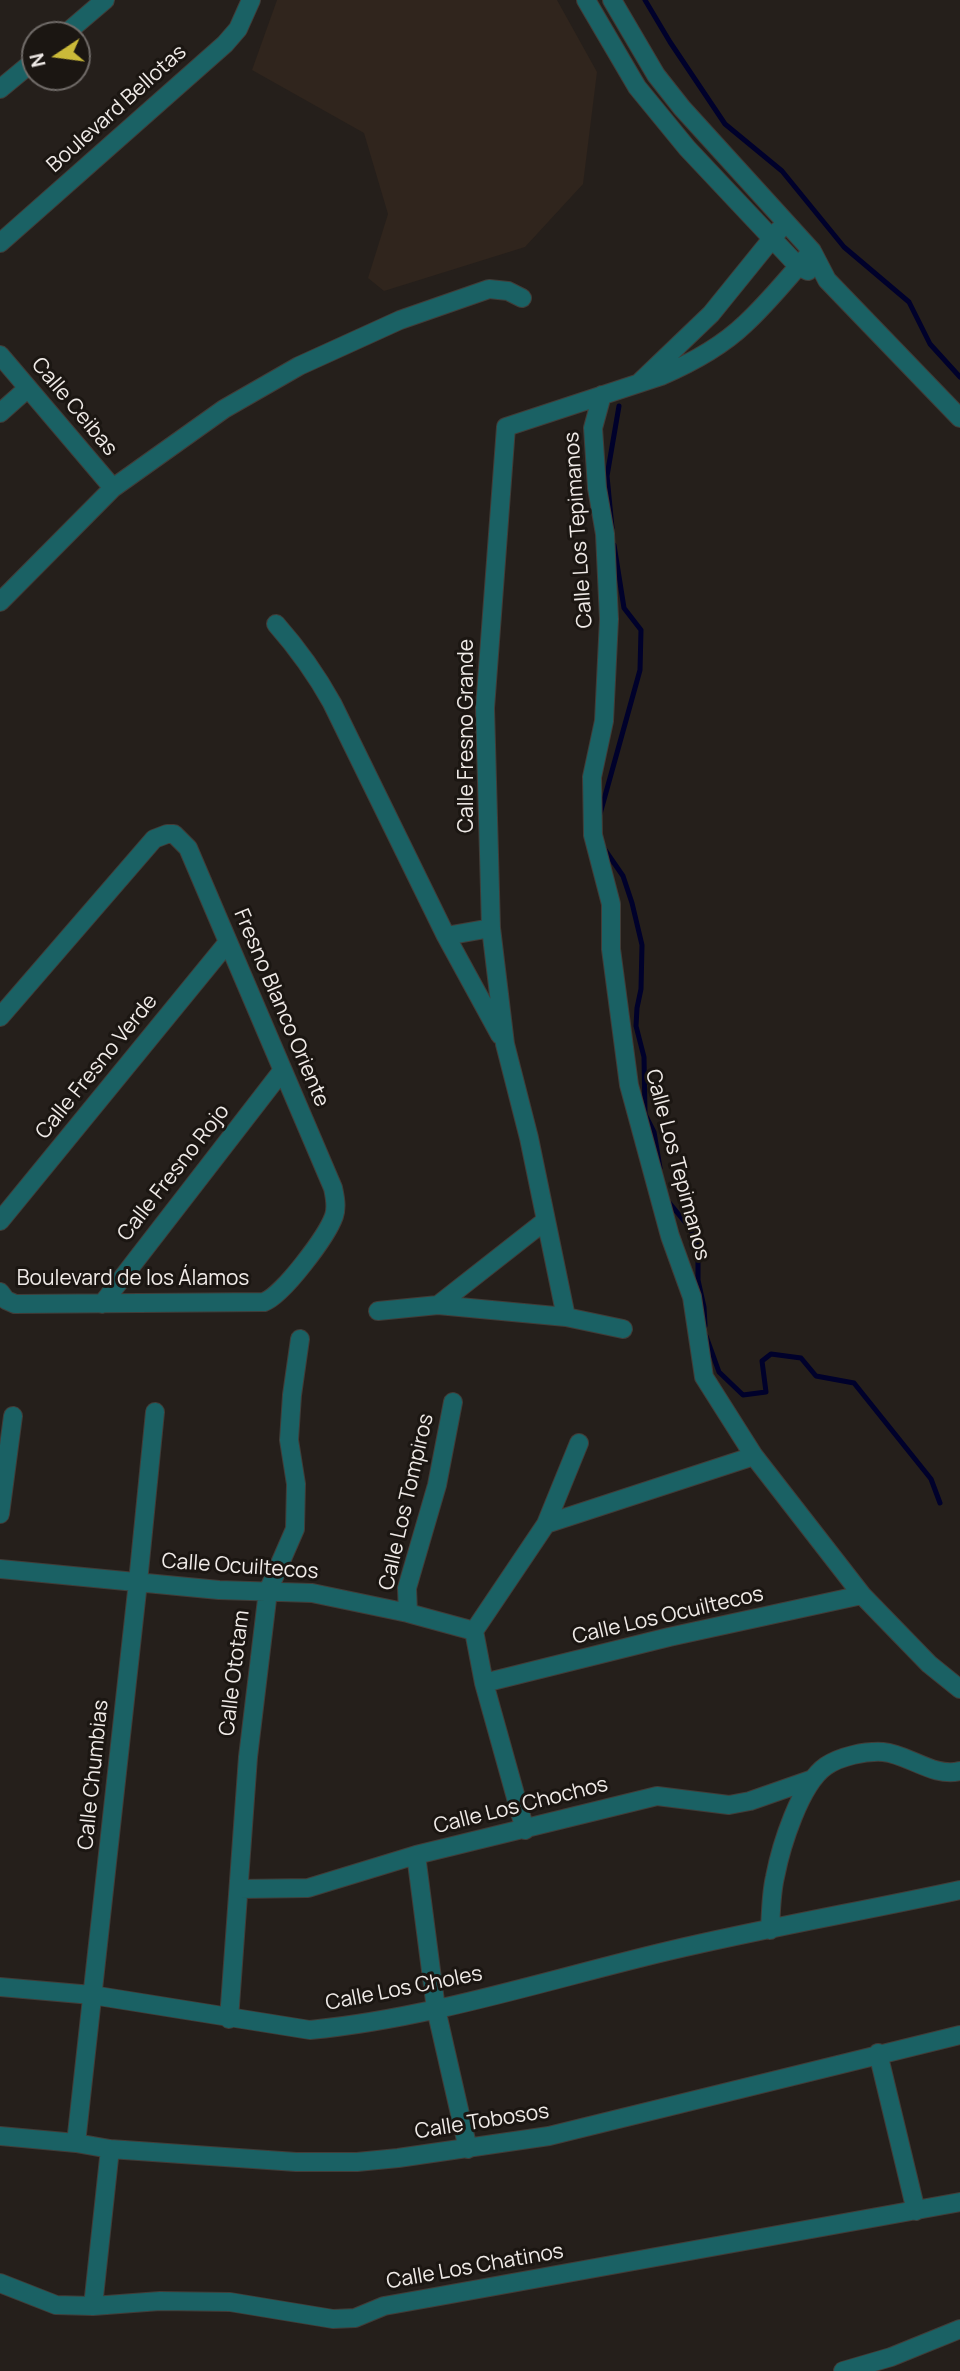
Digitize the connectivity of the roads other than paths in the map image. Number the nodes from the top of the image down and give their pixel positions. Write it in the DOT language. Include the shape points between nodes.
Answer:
graph roads {
  1 [pos="105,0"];
  2 [pos="251,0"];
  3 [pos="586,0"];
  4 [pos="612,0"];
  5 [pos="80,21"];
  6 [pos="633,36"];
  7 [pos="614,47"];
  8 [pos="21,72"];
  9 [pos="0,89"];
  10 [pos="786,222"];
  11 [pos="772,238"];
  12 [pos="0,243"];
  13 [pos="812,251"];
  14 [pos="799,266"];
  15 [pos="827,279"];
  16 [pos="522,298"];
  17 [pos="0,355"];
  18 [pos="638,384"];
  19 [pos="28,388"];
  20 [pos="602,395"];
  21 [pos="0,413"];
  22 [pos="960,418"];
  23 [pos="113,488"];
  24 [pos="0,602"];
  25 [pos="276,624"];
  26 [pos="491,929"];
  27 [pos="446,936"];
  28 [pos="228,942"];
  29 [pos="0,1017"];
  30 [pos="505,1044"];
  31 [pos="282,1071"];
  32 [pos="0,1221"];
  33 [pos="545,1221"];
  34 [pos="0,1292"];
  35 [pos="270,1300"];
  36 [pos="102,1304"];
  37 [pos="438,1305"];
  38 [pos="378,1311"];
  39 [pos="566,1317"];
  40 [pos="623,1329"];
  41 [pos="300,1339"];
  42 [pos="453,1402"];
  43 [pos="155,1412"];
  44 [pos="13,1416"];
  45 [pos="579,1443"];
  46 [pos="754,1456"];
  47 [pos="0,1514"];
  48 [pos="546,1524"];
  49 [pos="0,1569"];
  50 [pos="138,1582"];
  51 [pos="268,1591"];
  52 [pos="862,1595"];
  53 [pos="408,1613"];
  54 [pos="474,1632"];
  55 [pos="484,1683"];
  56 [pos="960,1689"];
  57 [pos="960,1771"];
  58 [pos="813,1779"];
  59 [pos="525,1830"];
  60 [pos="416,1855"];
  61 [pos="239,1889"];
  62 [pos="960,1890"];
  63 [pos="770,1930"];
  64 [pos="0,1987"];
  65 [pos="92,1995"];
  66 [pos="436,2009"];
  67 [pos="229,2019"];
  68 [pos="960,2035"];
  69 [pos="878,2053"];
  70 [pos="0,2136"];
  71 [pos="76,2143"];
  72 [pos="110,2149"];
  73 [pos="468,2149"];
  74 [pos="960,2202"];
  75 [pos="916,2211"];
  76 [pos="0,2283"];
  77 [pos="93,2306"];
  78 [pos="960,2329"];
  79 [pos="844,2371"];
  1 -- 5 [label="street"];
  2 -- 12 [label="street, Boulevard Bellotas" via="238,29 225,44"];
  3 -- 7 [label="street"];
  4 -- 6 [label="street"];
  6 -- 7 [label="street"];
  6 -- 10 [label="street" via="682,108"];
  7 -- 11 [label="street" via="665,122"];
  8 -- 9 [label="street"];
  10 -- 11 [label="street"];
  10 -- 13 [label="street"];
  11 -- 14 [label="street"];
  11 -- 18 [label="street" via="711,314"];
  13 -- 14 [label="street"];
  13 -- 15 [label="street"];
  14 -- 15 [label="street"];
  14 -- 18 [label="street" via="745,324 712,350"];
  15 -- 22 [label="street"];
  16 -- 23 [label="street" via="489,289 347,343 224,409"];
  17 -- 19 [label="street, Calle Ceibas"];
  18 -- 20 [label="street"];
  19 -- 21 [label="street"];
  19 -- 23 [label="street, Calle Ceibas"];
  20 -- 26 [label="street, Calle Fresno Grande" via="506,427 485,708"];
  20 -- 46 [label="street, Calle Los Tepimanos" via="593,428 609,619 604,721 592,778 593,835 611,904 611,949 629,1085 670,1236 692,1297 704,1377"];
  23 -- 24 [label="street"];
  25 -- 27 [label="street, Calle Fresno Grande" via="308,662 332,703"];
  26 -- 27 [label="street"];
  26 -- 30 [label="street, Calle Fresno Grande"];
  27 -- 30 [label="street, Calle Fresno Grande"];
  28 -- 29 [label="street, Fresno Blanco Oriente" via="188,848 174,834 167,834 154,839"];
  28 -- 31 [label="street, Fresno Blanco Oriente"];
  28 -- 32 [label="street, Calle Fresno Verde"];
  30 -- 33 [label="street, Calle Fresno Grande"];
  31 -- 35 [label="street, Fresno Blanco Oriente" via="333,1188 336,1206 332,1221 312,1251"];
  31 -- 36 [label="street, Calle Fresno Rojo"];
  33 -- 37 [label="street"];
  33 -- 39 [label="street, Calle Fresno Grande"];
  34 -- 36 [label="street, Boulevard de los Álamos" via="15,1304"];
  35 -- 36 [label="street, Boulevard de los Álamos"];
  37 -- 38 [label="street"];
  37 -- 39 [label="street"];
  39 -- 40 [label="street"];
  41 -- 51 [label="street, Calle Ototam" via="289,1440 296,1484 295,1529"];
  42 -- 53 [label="street, Calle Los Tompiros" via="437,1485 407,1588"];
  43 -- 50 [label="street, Calle Chumbias"];
  44 -- 47 [label="street"];
  45 -- 48 [label="street"];
  46 -- 48 [label="street"];
  46 -- 52 [label="street, Calle Los Tepimanos"];
  48 -- 54 [label="street"];
  49 -- 50 [label="street, Calle Ocuiltecos"];
  50 -- 51 [label="street, Calle Ocuiltecos"];
  50 -- 65 [label="street, Calle Chumbias"];
  51 -- 53 [label="street, Calle Ocuiltecos" via="312,1592"];
  51 -- 61 [label="street, Calle Ototam" via="248,1757"];
  52 -- 55 [label="street, Calle Los Ocuiltecos"];
  52 -- 56 [label="street, Calle Los Tepimanos"];
  53 -- 54 [label="street, Calle Ocuiltecos"];
  54 -- 55 [label="street"];
  55 -- 59 [label="street"];
  57 -- 58 [label="street" via="947,1772 884,1752 837,1760"];
  58 -- 59 [label="street, Calle Los Chochos" via="729,1805 657,1796"];
  58 -- 63 [label="street" via="782,1845"];
  59 -- 60 [label="street, Calle Los Chochos"];
  60 -- 61 [label="street, Calle Los Chochos" via="308,1888"];
  60 -- 66 [label="street"];
  61 -- 67 [label="street, Calle Ototam"];
  62 -- 63 [label="street, Calle Los Choles"];
  63 -- 66 [label="street, Calle Los Choles"];
  64 -- 65 [label="street, Calle Los Choles"];
  65 -- 67 [label="street, Calle Los Choles"];
  65 -- 71 [label="street, Calle Chumbias"];
  66 -- 67 [label="street, Calle Los Choles" via="310,2030"];
  66 -- 73 [label="street"];
  68 -- 69 [label="street, Calle Tobosos"];
  69 -- 73 [label="street, Calle Tobosos" via="550,2136"];
  69 -- 75 [label="street"];
  70 -- 71 [label="street, Calle Tobosos"];
  71 -- 72 [label="street, Calle Tobosos"];
  72 -- 73 [label="street, Calle Tobosos" via="357,2162"];
  72 -- 77 [label="street"];
  74 -- 75 [label="street, Calle Los Chatinos"];
  75 -- 77 [label="street, Calle Los Chatinos" via="384,2306 355,2318 333,2319 230,2302"];
  76 -- 77 [label="street, Calle Los Chatinos" via="56,2305"];
  78 -- 79 [label="street"];
}
